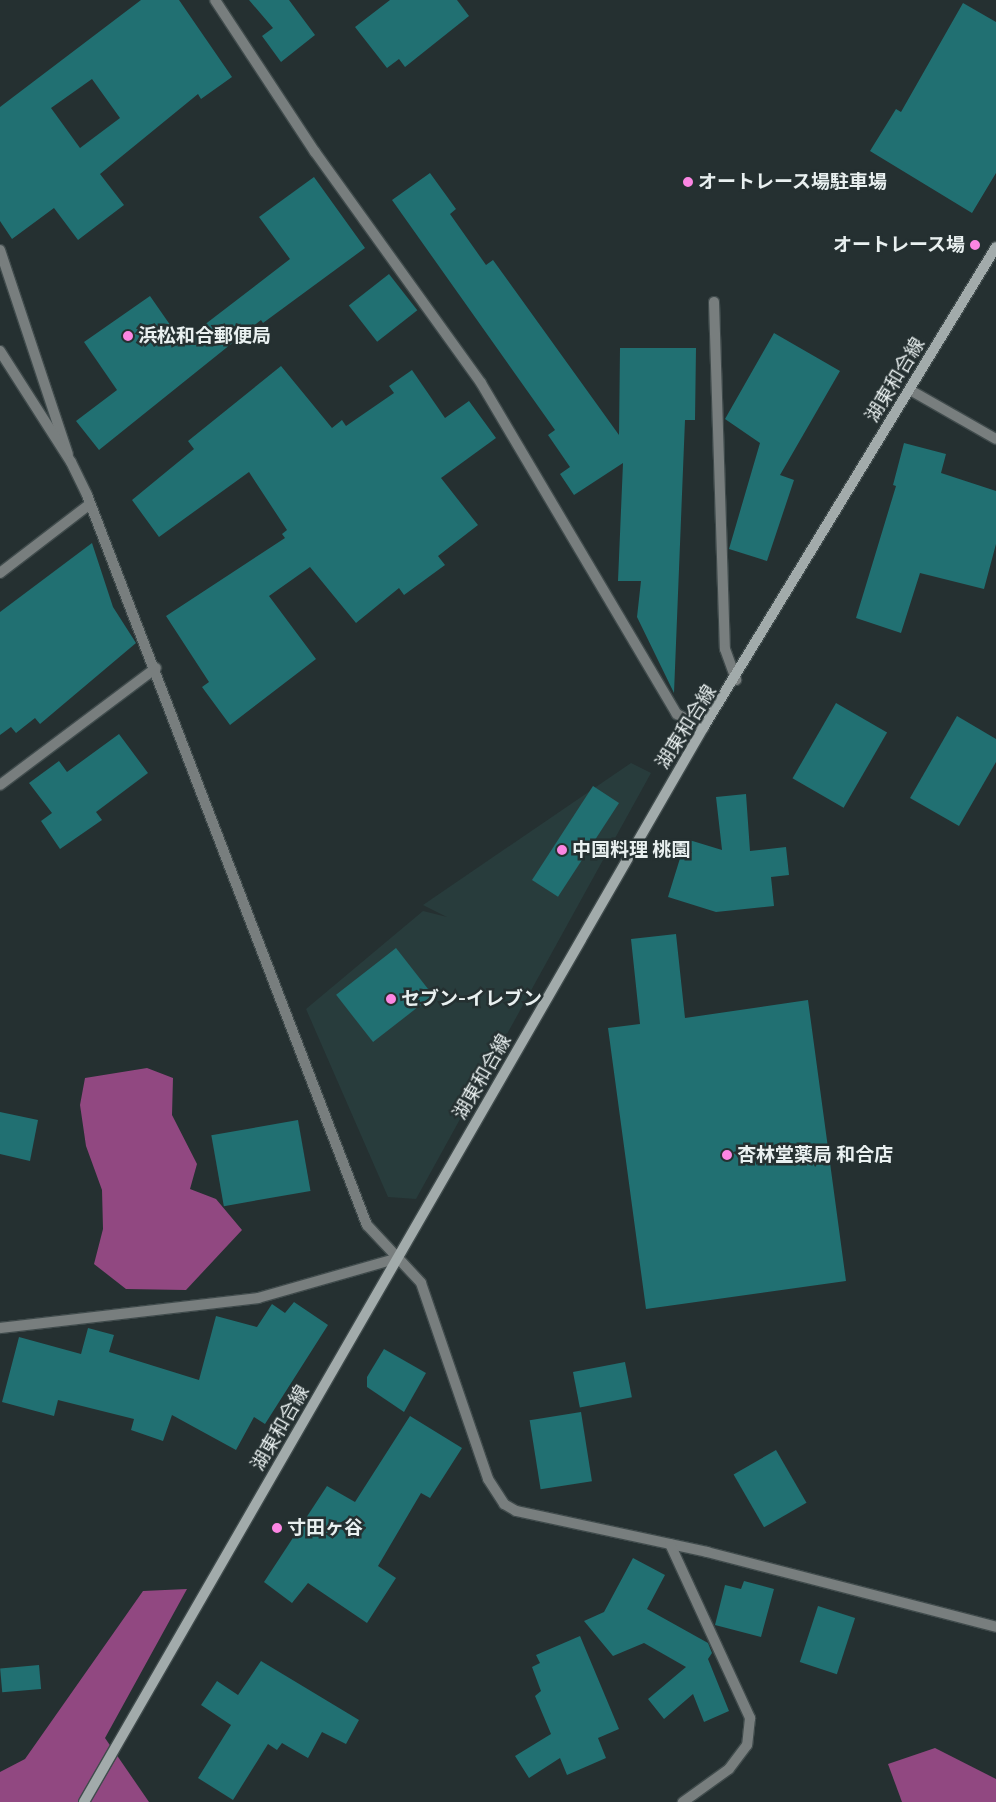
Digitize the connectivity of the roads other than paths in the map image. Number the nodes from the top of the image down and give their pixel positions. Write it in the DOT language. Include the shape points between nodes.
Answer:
graph roads {
  1 [pos="215,0"];
  2 [pos="996,247"];
  3 [pos="0,250"];
  4 [pos="714,302"];
  5 [pos="0,351"];
  6 [pos="910,390"];
  7 [pos="996,439"];
  8 [pos="71,462"];
  9 [pos="90,504"];
  10 [pos="0,573"];
  11 [pos="156,668"];
  12 [pos="736,680"];
  13 [pos="703,728"];
  14 [pos="0,785"];
  15 [pos="398,1258"];
  16 [pos="0,1328"];
  17 [pos="670,1544"];
  18 [pos="996,1627"];
  19 [pos="84,1802"];
  20 [pos="683,1802"];
  1 -- 13 [label="street" via="315,152 481,383 677,714"];
  2 -- 6 [label="main road, 湖東和合線"];
  3 -- 8 [label="street"];
  4 -- 12 [label="street" via="725,649"];
  5 -- 8 [label="street"];
  6 -- 7 [label="street"];
  6 -- 12 [label="main road, 湖東和合線"];
  8 -- 9 [label="street"];
  9 -- 10 [label="street"];
  9 -- 11 [label="street"];
  11 -- 14 [label="street"];
  11 -- 15 [label="street" via="232,879 367,1225"];
  12 -- 13 [label="main road, 湖東和合線"];
  13 -- 15 [label="main road, 湖東和合線"];
  15 -- 16 [label="street" via="258,1298"];
  15 -- 17 [label="street" via="421,1283 488,1479 504,1504 545,1519"];
  15 -- 19 [label="main road, 湖東和合線"];
  17 -- 18 [label="street"];
  17 -- 20 [label="street" via="750,1718 747,1745 730,1769"];
}
